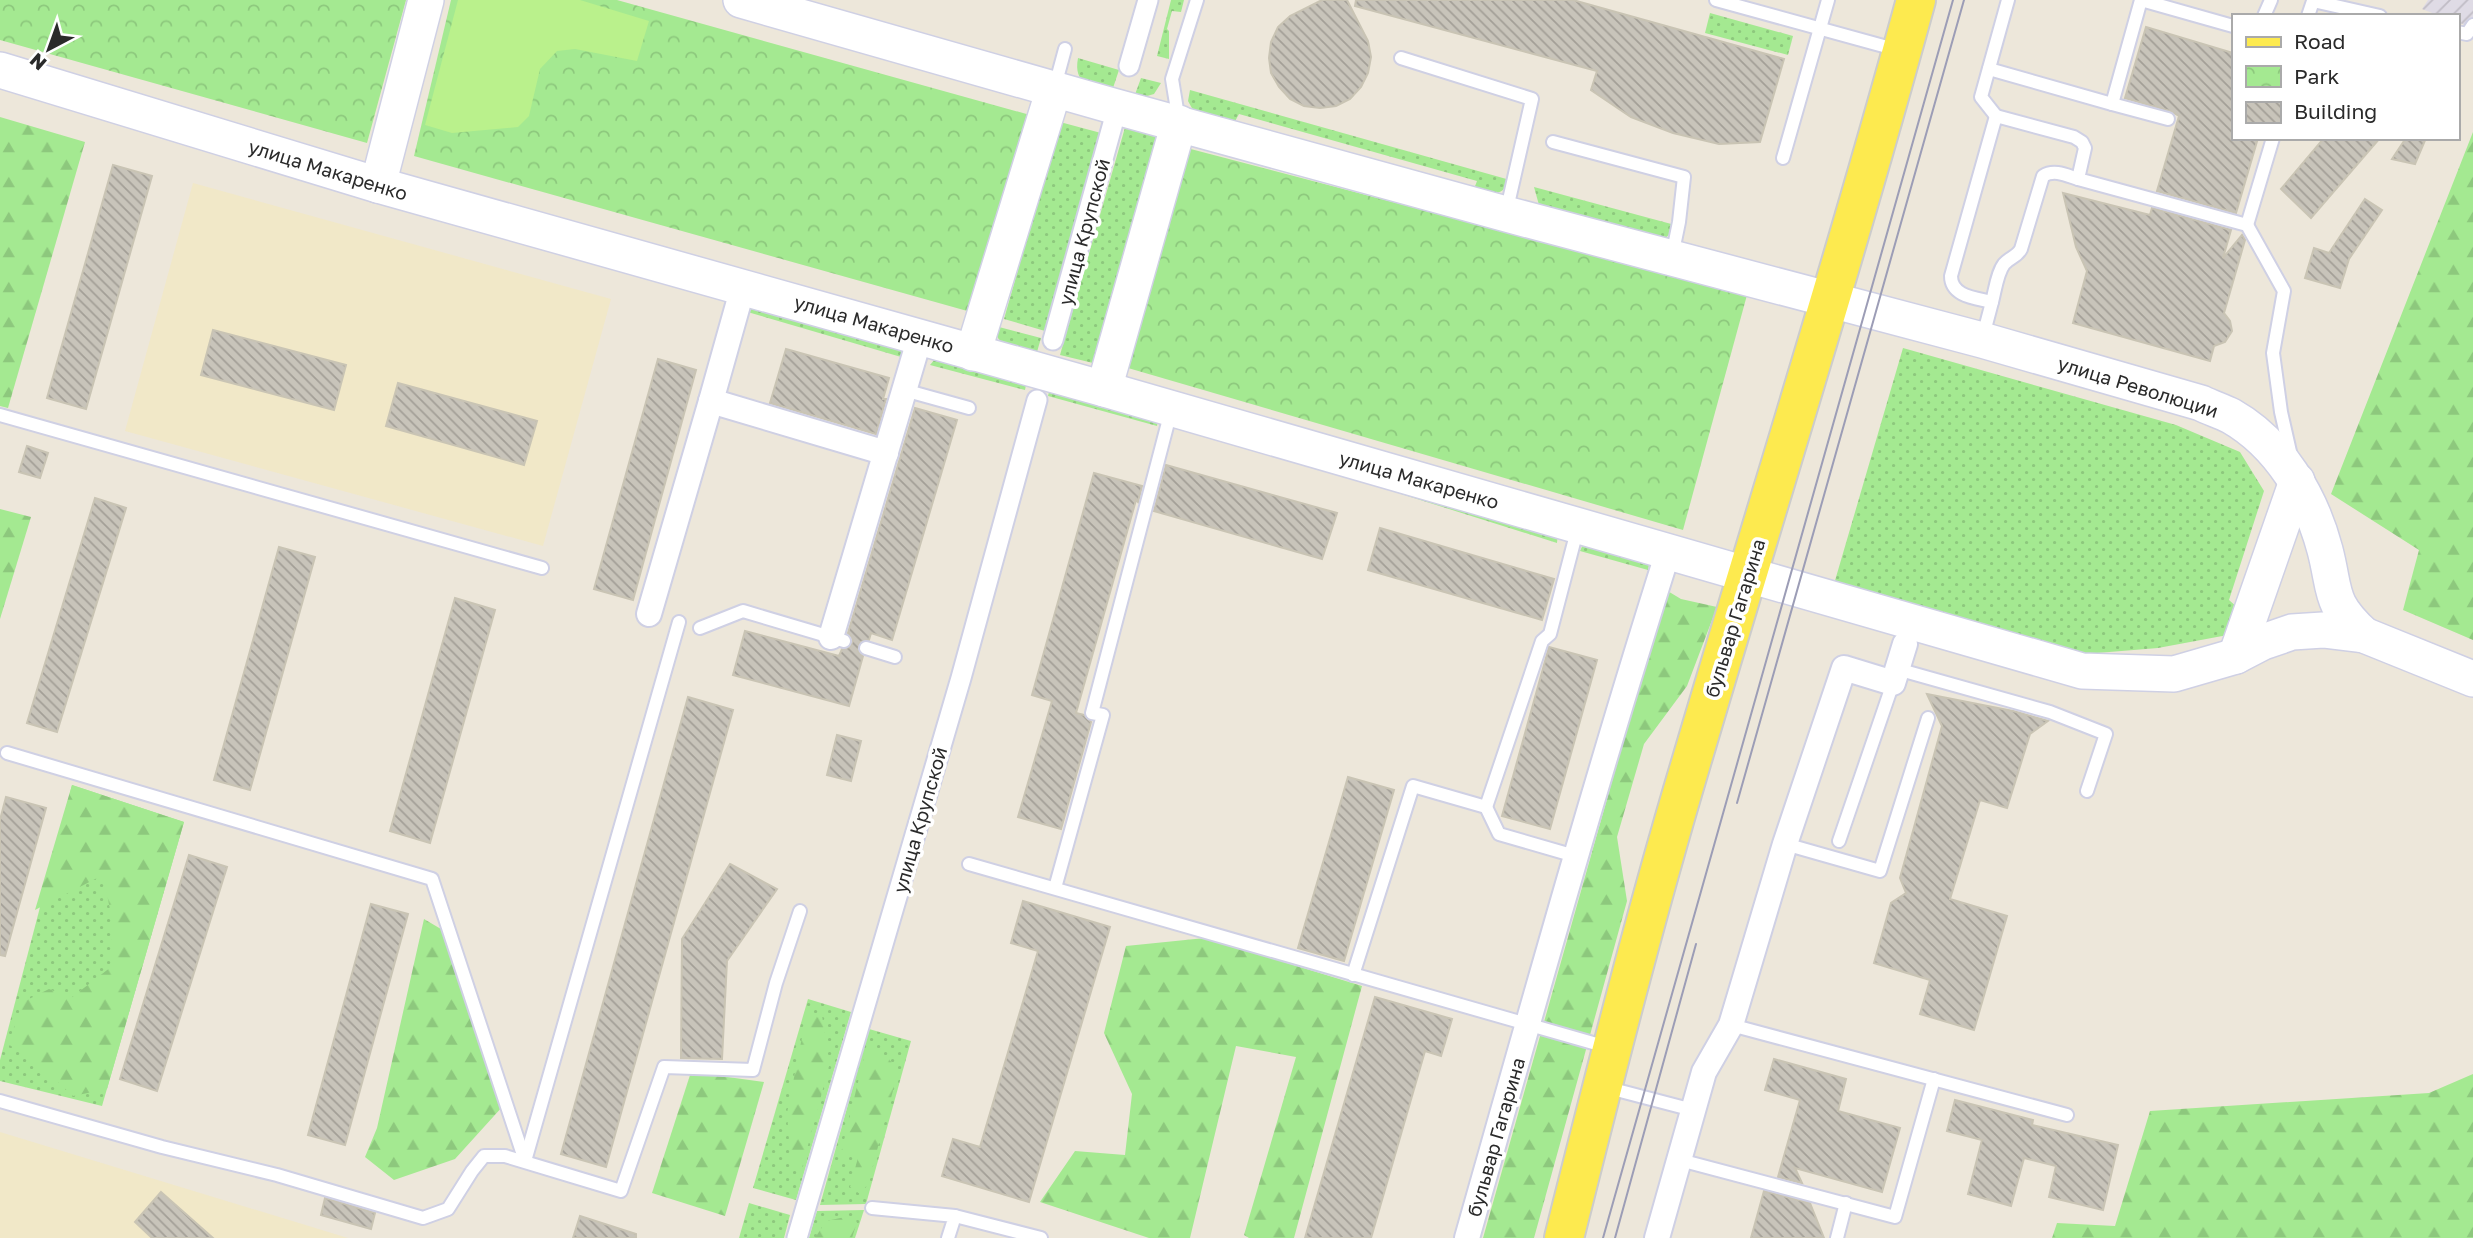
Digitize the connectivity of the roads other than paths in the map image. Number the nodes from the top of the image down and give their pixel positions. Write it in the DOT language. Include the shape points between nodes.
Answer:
graph roads {
  1 [pos="426,0"];
  2 [pos="741,0"];
  3 [pos="1148,0"];
  4 [pos="1197,0"];
  5 [pos="1716,0"];
  6 [pos="1828,0"];
  7 [pos="1916,0"];
  8 [pos="2008,0"];
  9 [pos="2141,0"];
  10 [pos="2309,14"];
  11 [pos="2371,14"];
  12 [pos="2473,25"];
  13 [pos="2232,26"];
  14 [pos="1820,29"];
  15 [pos="2459,32"];
  16 [pos="1065,48"];
  17 [pos="1902,51"];
  18 [pos="1401,58"];
  19 [pos="1129,66"];
  20 [pos="1989,69"];
  21 [pos="0,70"];
  22 [pos="1054,89"];
  23 [pos="2112,104"];
  24 [pos="1996,116"];
  25 [pos="2168,119"];
  26 [pos="1113,123"];
  27 [pos="1179,123"];
  28 [pos="2272,140"];
  29 [pos="1553,142"];
  30 [pos="1783,158"];
  31 [pos="2078,179"];
  32 [pos="378,185"];
  33 [pos="1506,214"];
  34 [pos="2247,225"];
  35 [pos="1672,256"];
  36 [pos="743,287"];
  37 [pos="1829,300"];
  38 [pos="1992,302"];
  39 [pos="920,337"];
  40 [pos="1054,340"];
  41 [pos="1982,340"];
  42 [pos="973,353"];
  43 [pos="1104,388"];
  44 [pos="904,390"];
  45 [pos="1037,400"];
  46 [pos="711,401"];
  47 [pos="969,408"];
  48 [pos="1172,409"];
  49 [pos="0,415"];
  50 [pos="886,453"];
  51 [pos="2297,481"];
  52 [pos="1578,527"];
  53 [pos="1668,552"];
  54 [pos="542,568"];
  55 [pos="1749,574"];
  56 [pos="649,614"];
  57 [pos="679,622"];
  58 [pos="700,628"];
  59 [pos="2364,635"];
  60 [pos="838,639"];
  61 [pos="1905,644"];
  62 [pos="866,648"];
  63 [pos="2236,656"];
  64 [pos="895,657"];
  65 [pos="1895,676"];
  66 [pos="2473,680"];
  67 [pos="1928,718"];
  68 [pos="7,753"];
  69 [pos="2087,791"];
  70 [pos="1486,807"];
  71 [pos="1839,841"];
  72 [pos="1785,844"];
  73 [pos="1575,856"];
  74 [pos="969,864"];
  75 [pos="1055,888"];
  76 [pos="800,911"];
  77 [pos="1353,975"];
  78 [pos="1527,1024"];
  79 [pos="1731,1025"];
  80 [pos="1612,1049"];
  81 [pos="1934,1079"];
  82 [pos="1602,1087"];
  83 [pos="0,1101"];
  84 [pos="1693,1110"];
  85 [pos="2067,1115"];
  86 [pos="1681,1160"];
  87 [pos="525,1161"];
  88 [pos="1846,1203"];
  89 [pos="873,1208"];
  90 [pos="955,1216"];
  91 [pos="797,1238"];
  92 [pos="948,1238"];
  93 [pos="1041,1238"];
  94 [pos="1467,1238"];
  95 [pos="1564,1238"];
  96 [pos="1657,1238"];
  97 [pos="1837,1238"];
  1 -- 32 [label="main road"];
  2 -- 22 [label="main road"];
  3 -- 19 [label="street"];
  4 -- 27 [label="lane" via="1172,79"];
  5 -- 14 [label="lane"];
  6 -- 14 [label="lane"];
  7 -- 17 [label="main road, бульвар Гагарина"];
  8 -- 20 [label="lane"];
  9 -- 13 [label="lane"];
  9 -- 23 [label="lane"];
  10 -- 11 [label="lane" via="2313,1"];
  12 -- 15 [label="lane" via="2467,34"];
  14 -- 17 [label="lane"];
  14 -- 30 [label="lane"];
  16 -- 22 [label="lane"];
  17 -- 37 [label="main road, бульвар Гагарина"];
  18 -- 33 [label="lane" via="1532,99"];
  20 -- 23 [label="lane"];
  20 -- 24 [label="lane" via="1981,97"];
  21 -- 32 [label="main road, улица Макаренко"];
  22 -- 27 [label="main road"];
  22 -- 42 [label="main road"];
  23 -- 25 [label="lane"];
  24 -- 31 [label="lane" via="2082,142 2085,148"];
  24 -- 38 [label="lane" via="1951,276 1951,284 1961,293"];
  26 -- 40 [label="street, улица Крупской"];
  27 -- 33 [label="main road"];
  27 -- 43 [label="main road"];
  28 -- 34 [label="lane"];
  29 -- 35 [label="lane" via="1684,177"];
  31 -- 34 [label="lane"];
  31 -- 38 [label="lane" via="2049,172 2043,176 2021,249 2001,269"];
  32 -- 36 [label="main road, улица Макаренко"];
  33 -- 35 [label="main road"];
  34 -- 51 [label="lane" via="2284,291 2273,353"];
  35 -- 37 [label="main road"];
  36 -- 39 [label="main road, улица Макаренко"];
  36 -- 46 [label="street"];
  37 -- 41 [label="main road, улица Революции"];
  37 -- 55 [label="main road, бульвар Гагарина"];
  38 -- 41 [label="lane"];
  39 -- 42 [label="main road, улица Макаренко"];
  39 -- 44 [label="street"];
  41 -- 51 [label="main road, улица Революции" via="2201,403 2232,417 2266,443"];
  42 -- 43 [label="main road, улица Макаренко"];
  43 -- 48 [label="main road, улица Макаренко"];
  44 -- 47 [label="lane"];
  44 -- 50 [label="street"];
  45 -- 91 [label="street, улица Крупской"];
  46 -- 50 [label="street"];
  46 -- 56 [label="street"];
  48 -- 52 [label="main road, улица Макаренко"];
  48 -- 75 [label="lane" via="1092,713 1103,715"];
  49 -- 54 [label="lane"];
  50 -- 60 [label="street"];
  51 -- 59 [label="main road, улица Революции" via="2314,512 2333,594 2346,618"];
  51 -- 63 [label="main road"];
  52 -- 53 [label="main road, улица Макаренко"];
  52 -- 70 [label="lane" via="1550,634 1542,641"];
  53 -- 55 [label="main road, улица Макаренко"];
  53 -- 73 [label="street, бульвар Гагарина"];
  55 -- 63 [label="main road, улица Революции" via="2082,671 2174,674"];
  55 -- 80 [label="main road, бульвар Гагарина"];
  57 -- 87 [label="lane"];
  58 -- 60 [label="lane" via="743,611"];
  59 -- 63 [label="main road, улица Революции" via="2292,632"];
  59 -- 66 [label="main road, улица Революции"];
  61 -- 65 [label="street"];
  62 -- 64 [label="lane"];
  65 -- 69 [label="lane" via="2050,712 2106,734"];
  65 -- 71 [label="lane"];
  65 -- 72 [label="street" via="1844,668"];
  67 -- 72 [label="lane" via="1880,871"];
  68 -- 87 [label="lane" via="432,879"];
  70 -- 73 [label="lane" via="1500,834"];
  70 -- 77 [label="lane" via="1413,786"];
  72 -- 79 [label="street"];
  73 -- 78 [label="street, бульвар Гагарина"];
  74 -- 75 [label="lane"];
  75 -- 77 [label="lane"];
  76 -- 87 [label="lane" via="752,1070 664,1067 621,1191"];
  77 -- 78 [label="lane"];
  78 -- 80 [label="lane"];
  78 -- 94 [label="street, бульвар Гагарина"];
  79 -- 81 [label="lane"];
  79 -- 84 [label="street" via="1704,1072"];
  80 -- 82 [label="main road, бульвар Гагарина"];
  81 -- 85 [label="lane"];
  81 -- 88 [label="lane" via="1895,1217"];
  82 -- 84 [label="lane"];
  82 -- 95 [label="main road, бульвар Гагарина"];
  83 -- 87 [label="lane" via="423,1218 448,1209 484,1156"];
  84 -- 86 [label="street"];
  86 -- 88 [label="lane"];
  86 -- 96 [label="street"];
  88 -- 97 [label="lane"];
  89 -- 90 [label="lane"];
  90 -- 92 [label="lane"];
  90 -- 93 [label="lane"];
}
